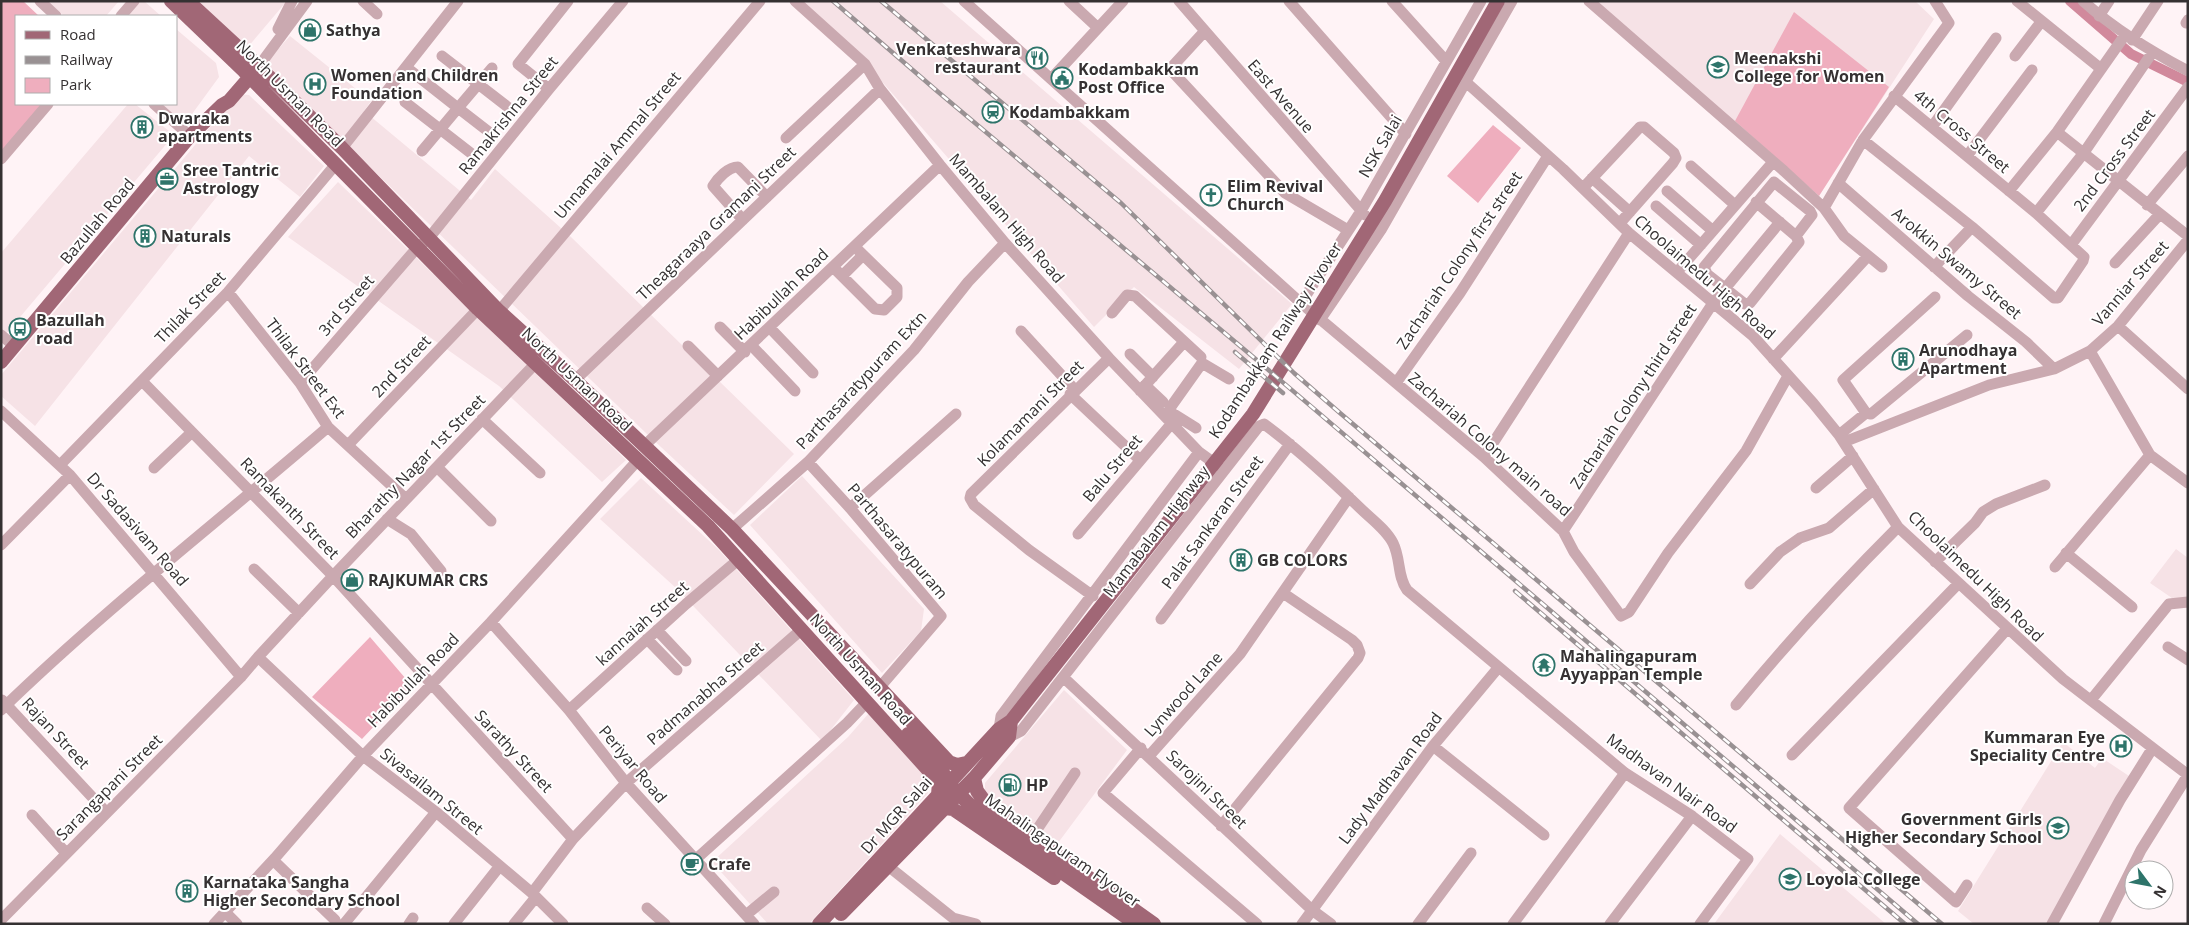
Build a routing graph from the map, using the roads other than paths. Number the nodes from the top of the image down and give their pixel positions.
1 (40, 1) edge
2 (134, 1) edge
3 (171, 1) edge
4 (188, 1) edge
5 (307, 1) edge
6 (312, 1) edge
7 (363, 1) edge
8 (458, 1) edge
9 (568, 1) edge
10 (624, 1) edge
11 (760, 1) edge
12 (795, 1) edge
13 (964, 1) edge
14 (1069, 1) edge
15 (1123, 1) edge
16 (1179, 1) edge
17 (1289, 1) edge
18 (1392, 1) edge
19 (1480, 1) edge
20 (1498, 1) edge
21 (1512, 1) edge
22 (1589, 1) edge
23 (1935, 1) edge
24 (2017, 1) edge
25 (2083, 1) edge
26 (2109, 1) edge
27 (2158, 1) edge
28 (295, 6) edge
29 (377, 14) dead end
30 (55, 15) edge
31 (122, 15) edge
32 (2099, 16) junction
33 (2041, 22) junction
34 (1098, 27) junction
35 (1204, 32) junction
36 (279, 33) junction
37 (2128, 37) junction
38 (1996, 38) dead end
39 (2152, 53) junction
40 (442, 56) dead end
41 (2015, 56) dead end
42 (1446, 61) junction
43 (865, 64) junction
44 (406, 67) junction
45 (492, 68) dead end
46 (2100, 68) junction
47 (251, 69) junction
48 (2032, 70) dead end
49 (2188, 71) edge
50 (1051, 79) junction
51 (1466, 83) junction
52 (478, 84) junction
53 (549, 89) junction
54 (880, 89) junction
55 (2185, 91) edge
56 (1894, 96) junction
57 (405, 102) dead end
58 (47, 105) edge
59 (155, 105) edge
60 (458, 108) junction
61 (509, 108) dead end
62 (1932, 127) junction
63 (440, 128) junction
64 (489, 132) dead end
65 (2057, 132) junction
66 (1406, 134) junction
67 (190, 136) junction
68 (786, 138) dead end
69 (1863, 140) junction
70 (342, 148) junction
71 (422, 151) dead end
72 (472, 154) dead end
73 (2083, 154) junction
74 (1548, 156) junction
75 (1966, 156) junction
76 (2188, 156) edge
77 (1, 159) edge
78 (1773, 162) junction
79 (336, 164) junction
80 (940, 165) junction
81 (1691, 166) dead end
82 (1592, 178) junction
83 (2118, 181) junction
84 (1838, 183) junction
85 (1583, 188) junction
86 (1804, 190) junction
87 (1667, 191) dead end
88 (2008, 191) junction
89 (767, 197) junction
90 (1796, 199) junction
91 (1756, 202) junction
92 (1735, 205) junction
93 (2147, 205) junction
94 (1656, 206) dead end
95 (1824, 208) junction
96 (1361, 211) junction
97 (1630, 212) junction
98 (2036, 213) junction
99 (2160, 214) junction
100 (742, 220) junction
101 (1780, 222) junction
102 (1620, 223) junction
103 (1972, 227) junction
104 (1348, 230) junction
105 (1381, 230) junction
106 (1713, 231) junction
107 (1630, 232) junction
108 (1796, 236) junction
109 (429, 238) junction
110 (2188, 238) edge
111 (1005, 243) junction
112 (1701, 245) junction
113 (2071, 245) junction
114 (416, 248) junction
115 (859, 251) junction
116 (1868, 256) junction
117 (2115, 263) dead end
118 (833, 267) junction
119 (1882, 267) dead end
120 (1934, 267) junction
121 (1678, 271) junction
122 (842, 276) junction
123 (1725, 289) junction
124 (228, 292) junction
125 (1935, 297) dead end
126 (1301, 304) junction
127 (1713, 304) junction
128 (478, 309) junction
129 (499, 310) junction
130 (1112, 313) dead end
131 (1320, 320) junction
132 (2118, 326) junction
133 (720, 327) dead end
134 (770, 328) junction
135 (1021, 331) dead end
136 (1, 335) edge
137 (1967, 335) dead end
138 (1184, 342) junction
139 (14, 346) junction
140 (688, 346) dead end
141 (748, 348) junction
142 (2090, 351) junction
143 (1130, 354) dead end
144 (1109, 358) junction
145 (1201, 358) dead end
146 (1773, 359) junction
147 (1, 362) edge
148 (535, 364) junction
149 (2054, 368) junction
150 (813, 373) dead end
151 (718, 376) junction
152 (1788, 376) junction
153 (575, 380) junction
154 (1229, 380) dead end
155 (142, 381) junction
156 (1396, 382) junction
157 (300, 383) junction
158 (1146, 384) junction
159 (2188, 389) edge
160 (795, 391) dead end
161 (1073, 392) junction
162 (1163, 402) dead end
163 (1, 411) edge
164 (1866, 413) junction
165 (956, 414) dead end
166 (482, 419) junction
167 (1172, 423) junction
168 (328, 426) junction
169 (1188, 428) junction
170 (192, 432) junction
171 (1841, 439) junction
172 (1290, 444) junction
173 (348, 445) junction
174 (644, 446) junction
175 (1199, 452) junction
176 (2150, 455) junction
177 (1853, 456) junction
178 (1484, 457) junction
179 (638, 460) junction
180 (1140, 460) junction
181 (808, 462) junction
182 (60, 465) junction
183 (437, 467) junction
184 (154, 468) dead end
185 (1225, 470) junction
186 (540, 473) dead end
187 (70, 475) junction
188 (2188, 483) edge
189 (2045, 485) dead end
190 (1816, 488) dead end
191 (1874, 489) junction
192 (252, 492) junction
193 (1169, 493) junction
194 (1349, 497) junction
195 (406, 499) junction
196 (850, 508) junction
197 (1194, 510) junction
198 (387, 519) junction
199 (490, 521) dead end
200 (1898, 527) junction
201 (732, 529) junction
202 (1564, 531) junction
203 (1078, 534) dead end
204 (1138, 534) junction
205 (1, 545) edge
206 (1162, 550) junction
207 (2066, 554) junction
208 (746, 557) junction
209 (1935, 562) junction
210 (2055, 567) dead end
211 (254, 569) dead end
212 (440, 571) dead end
213 (154, 572) junction
214 (333, 576) junction
215 (1750, 584) dead end
216 (1958, 584) junction
217 (1283, 593) junction
218 (1093, 596) junction
219 (2188, 602) edge
220 (2132, 607) dead end
221 (299, 612) junction
222 (1161, 619) dead end
223 (492, 622) junction
224 (660, 628) junction
225 (2007, 629) junction
226 (801, 630) junction
227 (647, 639) junction
228 (2168, 647) dead end
229 (258, 657) junction
230 (688, 659) dead end
231 (2188, 660) edge
232 (1498, 668) junction
233 (677, 670) dead end
234 (1063, 676) junction
235 (241, 677) junction
236 (431, 684) junction
237 (880, 687) junction
238 (2090, 700) junction
239 (867, 702) junction
240 (3, 704) edge
241 (1736, 705) dead end
242 (569, 710) junction
243 (1008, 726) junction
244 (933, 746) junction
245 (1433, 746) junction
246 (2152, 749) junction
247 (1145, 752) junction
248 (1792, 755) dead end
249 (363, 756) junction
250 (918, 759) junction
251 (966, 763) junction
252 (1075, 773) dead end
253 (1625, 773) junction
254 (2188, 775) edge
255 (974, 778) junction
256 (626, 783) junction
257 (938, 795) junction
258 (945, 808) junction
259 (106, 812) junction
260 (436, 812) junction
261 (32, 814) dead end
262 (1692, 816) junction
263 (1221, 826) junction
264 (1544, 835) dead end
265 (1032, 836) junction
266 (573, 839) junction
267 (66, 853) junction
268 (1471, 853) dead end
269 (273, 860) junction
270 (695, 860) junction
271 (888, 866) junction
272 (499, 867) junction
273 (1967, 885) dead end
274 (774, 892) dead end
275 (534, 895) junction
276 (646, 908) dead end
277 (1312, 910) junction
278 (225, 912) junction
279 (746, 915) junction
280 (1, 920) edge
281 (950, 921) edge
282 (339, 922) edge
283 (559, 923) edge
284 (214, 924) edge
285 (237, 924) edge
286 (454, 924) edge
287 (514, 924) edge
288 (665, 924) edge
289 (754, 924) edge
290 (819, 924) edge
291 (832, 924) edge
292 (976, 924) edge
293 (1121, 924) edge
294 (1136, 924) edge
295 (1154, 924) edge
296 (1257, 924) edge
297 (1302, 924) edge
298 (1331, 924) edge
299 (1418, 924) edge
300 (1513, 924) edge
301 (1610, 924) edge
302 (1700, 924) edge
303 (2052, 924) edge
304 (2104, 924) edge

1 - 30 street
2 - 31 street
3 - 47 main road, North Usman Road
4 - 47 main road, North Usman Road
5 - 28 street, Bazullah Road
6 - 36 street
7 - 29 street
8 - 44 street
9 - 53 street
10 - 53 street, Ramakrishna Street
11 - 129 street, Unnamalai Ammal Street
12 - 43 street, Mambalam High Road
13 - 50 street, Zachariah Colony main road
14 - 34 street
15 - 34 street
16 - 35 street, East Avenue
17 - 66 street
18 - 42 street
19 - 42 street, NSK Salai
20 - 243 main road, Kodambakkam Railway Flyover
21 - 51 street
22 - 78 street
23 - 56 street
24 - 33 street
25 - 32 street
26 - 32 street
27 - 37 street
28 - 36 street, Bazullah Road
32 - 37 street
33 - 41 street
33 - 46 street
34 - 50 street
35 - 96 street, East Avenue
35 - 104 street
36 - 47 street, Bazullah Road
37 - 39 street
37 - 46 street
38 - 62 street
39 - 49 street
39 - 73 street
40 - 52 street
42 - 66 street, NSK Salai
43 - 54 street, Mambalam High Road
43 - 68 street
44 - 60 street
44 - 70 street
45 - 52 street
46 - 65 street
47 - 67 main road, Bazullah Road
47 - 70 main road, North Usman Road
47 - 79 main road, North Usman Road
48 - 75 street
50 - 126 street, Zachariah Colony main road
51 - 74 street, Choolaimedu High Road
51 - 105 street
52 - 60 street
52 - 61 street
53 - 109 street, Ramakrishna Street
54 - 80 street, Mambalam High Road
54 - 89 street, Theagaraaya Gramani Street
55 - 83 street, 2nd Cross Street
56 - 62 street, 4th Cross Street
56 - 69 street
57 - 63 street
58 - 77 street
59 - 67 street
60 - 63 street
60 - 64 street
62 - 75 street, 4th Cross Street
63 - 71 street
63 - 72 street
65 - 73 street
65 - 88 street
66 - 96 street, NSK Salai
67 - 139 main road, Bazullah Road
69 - 84 street
69 - 103 street
70 - 109 main road, North Usman Road
73 - 83 street
73 - 98 street
74 - 85 street, Choolaimedu High Road
74 - 156 street, Zachariah Colony first street
75 - 88 street, 4th Cross Street
76 - 93 street
78 - 86 street
78 - 92 street
79 - 114 main road, North Usman Road
79 - 124 street, Thilak Street
80 - 111 street, Mambalam High Road
80 - 115 street, Habibullah Road
81 - 92 street
82 - 85 street
82 - 97 street
82 - 97 street
83 - 93 street
83 - 113 street, 2nd Cross Street
84 - 95 street
84 - 120 street, Arokkin Swamy Street
85 - 102 street, Choolaimedu High Road
86 - 90 street
86 - 95 street
87 - 106 street
88 - 98 street, 4th Cross Street
89 - 100 street, Theagaraaya Gramani Street
89 - 100 street
90 - 91 street
90 - 108 street
91 - 101 street
91 - 123 street
92 - 106 street
93 - 99 street
94 - 112 street
95 - 116 street
96 - 104 street, NSK Salai
96 - 105 street, East Avenue
97 - 102 street
98 - 113 street, 4th Cross Street
99 - 110 street
99 - 117 street
100 - 153 street, Theagaraaya Gramani Street
101 - 108 street
101 - 123 street, Zachariah Colony third street
102 - 107 street, Choolaimedu High Road
103 - 113 street
103 - 120 street
104 - 126 street, NSK Salai
105 - 131 street
106 - 112 street
107 - 121 street, Choolaimedu High Road
107 - 178 street
108 - 123 street
109 - 114 street, Ramakrishna Street
109 - 129 main road, North Usman Road
110 - 132 street, Vanniar Street
111 - 144 street, Mambalam High Road
111 - 181 street, Parthasaratypuram Extn
112 - 121 street
114 - 128 main road, North Usman Road
114 - 157 street, 3rd Street
115 - 118 street, Habibullah Road
115 - 122 street
115 - 122 street
116 - 119 street
116 - 146 street
118 - 122 street
118 - 134 street, Habibullah Road
120 - 149 street, Arokkin Swamy Street
121 - 127 street, Choolaimedu High Road
123 - 127 street, Zachariah Colony third street
124 - 155 street, Thilak Street
124 - 157 street, Thilak Street Ext
125 - 164 street
126 - 131 street, Zachariah Colony main road
127 - 146 street, Choolaimedu High Road
127 - 202 street, Zachariah Colony third street
128 - 148 main road, North Usman Road
128 - 173 street, 2nd Street
129 - 153 main road, North Usman Road
130 - 138 street
131 - 156 street, Zachariah Colony main road
132 - 142 street, Vanniar Street
132 - 159 street
133 - 141 street
134 - 141 street, Habibullah Road
134 - 150 street
135 - 161 street
136 - 139 street
137 - 164 street
138 - 145 street
138 - 158 street
139 - 147 main road, Bazullah Road
140 - 151 street
141 - 151 street, Habibullah Road
141 - 160 street
142 - 149 street, Vanniar Street
142 - 176 street
143 - 158 street
144 - 158 street, Mambalam High Road
144 - 161 street, Kolamamani Street
146 - 152 street, Choolaimedu High Road
148 - 166 street, Bharathy Nagar 1st Street
148 - 179 main road, North Usman Road
149 - 171 street, Vanniar Street
151 - 174 street, Habibullah Road
152 - 171 street, Choolaimedu High Road
152 - 202 street, Zachariah Colony main road
153 - 174 main road, North Usman Road
154 - 169 street
155 - 170 street, Ramakanth Street
155 - 182 street, Thilak Street
156 - 178 street, Zachariah Colony main road
157 - 168 street, Thilak Street Ext
158 - 162 street
158 - 167 street, Mambalam High Road
161 - 180 street
161 - 218 street, Kolamamani Street
163 - 182 street, Dr Sadasivam Road
164 - 171 street
165 - 196 street
166 - 183 street, Bharathy Nagar 1st Street
166 - 186 street
167 - 169 street, Mambalam High Road
167 - 180 street, Balu Street
168 - 173 street, Thilak Street Ext
168 - 192 street
169 - 175 street, Mambalam High Road
170 - 184 street
170 - 192 street, Ramakanth Street
171 - 177 street, Choolaimedu High Road
172 - 185 street, Madhavan Nair Road
172 - 194 street, Madhavan Nair Road
172 - 222 street, Palat Sankaran Street
173 - 195 street, Thilak Street Ext
174 - 201 main road, North Usman Road
175 - 185 street, Mamabalam Highway
175 - 193 street, Mamabalam Highway
176 - 188 street
176 - 207 street
177 - 190 street
177 - 191 street, Choolaimedu High Road
178 - 202 street, Zachariah Colony main road
179 - 208 main road, North Usman Road
179 - 223 street, Habibullah Road
180 - 203 street, Balu Street
181 - 196 street, Parthasaratypuram
181 - 201 street, Parthasaratypuram Extn
182 - 187 street, Dr Sadasivam Road
183 - 195 street, Bharathy Nagar 1st Street
183 - 199 street
185 - 197 street, Mamabalam Highway
187 - 205 street
187 - 213 street, Dr Sadasivam Road
189 - 209 street
191 - 200 street, Choolaimedu High Road
191 - 215 street
192 - 213 street
192 - 214 street, Ramakanth Street
193 - 197 street
193 - 204 street, Mamabalam Highway
194 - 217 street, Lynwood Lane
194 - 232 street, Madhavan Nair Road
195 - 198 street, Bharathy Nagar 1st Street
196 - 237 street, Parthasaratypuram
197 - 206 street, Mamabalam Highway
198 - 212 street
198 - 214 street, Bharathy Nagar 1st Street
200 - 209 street, Choolaimedu High Road
200 - 241 street
201 - 208 main road, North Usman Road
204 - 206 street
204 - 218 street, Mamabalam Highway
206 - 234 street, Mamabalam Highway
207 - 210 street
207 - 220 street
208 - 224 street, kannaiah Street
208 - 226 main road, North Usman Road
208 - 237 main road, North Usman Road
208 - 294 main road, Mahalingapuram Flyover
209 - 216 street, Choolaimedu High Road
211 - 221 street
213 - 235 street, Dr Sadasivam Road
213 - 240 street
214 - 221 street, Bharathy Nagar 1st Street
214 - 236 street, Ramakanth Street
216 - 225 street, Choolaimedu High Road
216 - 248 street
217 - 247 street, Lynwood Lane
217 - 263 street
218 - 243 street, Mamabalam Highway
219 - 238 street
221 - 229 street, Bharathy Nagar 1st Street
223 - 236 street, Habibullah Road
223 - 242 street, Periyar Road
224 - 227 street, kannaiah Street
224 - 230 street
225 - 238 street, Choolaimedu High Road
225 - 273 street
226 - 239 main road, North Usman Road
226 - 256 street, Padmanabha Street
227 - 233 street
227 - 242 street, kannaiah Street
228 - 231 street
229 - 235 street
229 - 249 street, Sivasailam Street
232 - 245 street, Lady Madhavan Road
232 - 253 street, Madhavan Nair Road
234 - 243 street, Mamabalam Highway
234 - 247 street, Sarojini Street
235 - 259 street, Sarangapani Street
236 - 249 street, Habibullah Road
236 - 266 street, Sarathy Street
237 - 244 main road, North Usman Road
238 - 246 street, Choolaimedu High Road
239 - 250 main road, North Usman Road
239 - 270 street
240 - 259 street, Rajan Street
242 - 256 street, Periyar Road
243 - 251 main road, Dr MGR Salai
243 - 255 main road, Dr MGR Salai
244 - 250 main road
244 - 251 main road, North Usman Road
245 - 264 street
245 - 277 street, Lady Madhavan Road
246 - 254 street, Choolaimedu High Road
246 - 303 street
247 - 263 street, Sarojini Street
247 - 296 street, Lynwood Lane
249 - 260 street, Sivasailam Street
249 - 269 street, Habibullah Road
250 - 257 main road, North Usman Road
251 - 257 main road, Dr MGR Salai
252 - 265 street
253 - 262 street, Madhavan Nair Road
253 - 300 street
254 - 304 street
255 - 258 main road, Dr MGR Salai
255 - 265 main road
256 - 266 street, Padmanabha Street
256 - 270 street, Periyar Road
257 - 290 main road, Dr MGR Salai
258 - 271 main road, Dr MGR Salai
258 - 293 main road
259 - 267 street, Sarangapani Street
260 - 272 street, Sivasailam Street
260 - 282 street
261 - 267 street
262 - 301 street
262 - 302 street, Madhavan Nair Road
263 - 277 street, Sarojini Street
265 - 295 main road
266 - 275 street, Padmanabha Street
267 - 280 street, Sarangapani Street
268 - 299 street
269 - 278 street, Habibullah Road
269 - 282 street
270 - 279 street, Periyar Road
271 - 281 street
271 - 291 main road, Dr MGR Salai
272 - 275 street, Sivasailam Street
272 - 286 street
274 - 279 street
275 - 283 street, Sivasailam Street
275 - 287 street, Padmanabha Street
276 - 288 street
277 - 297 street, Lady Madhavan Road
277 - 298 street, Sarojini Street
278 - 284 street, Habibullah Road
278 - 285 street
279 - 289 street, Periyar Road
281 - 292 street

